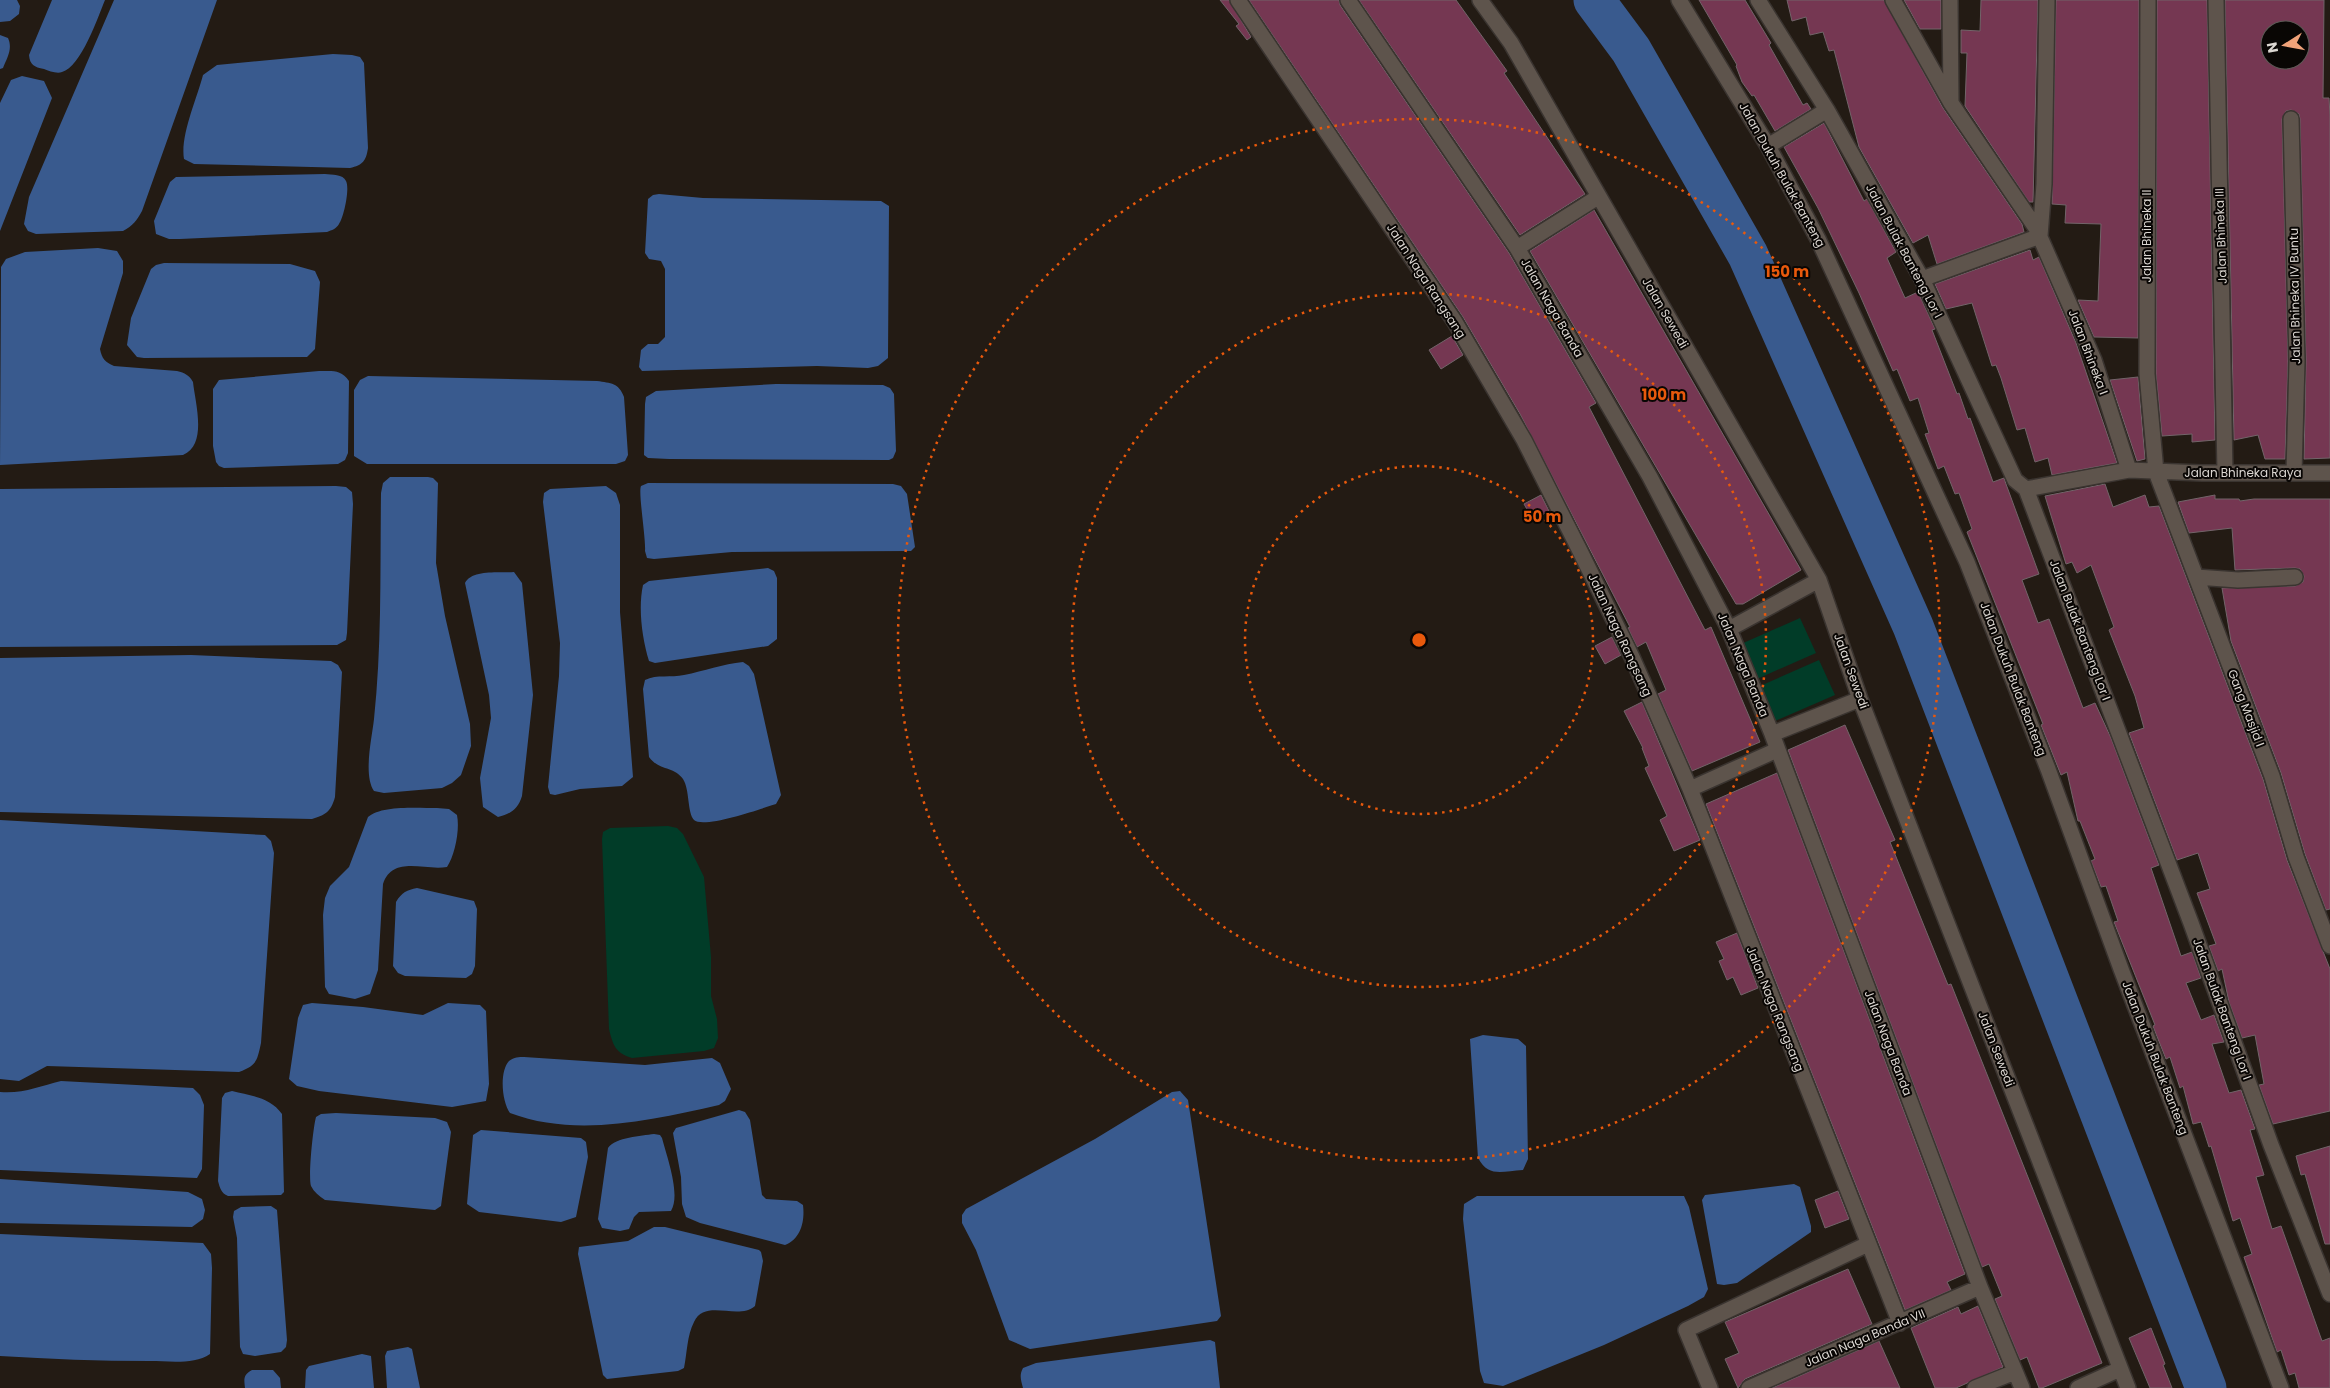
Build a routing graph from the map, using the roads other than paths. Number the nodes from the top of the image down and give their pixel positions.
1 (1238, 0) edge
2 (1348, 0) edge
3 (1480, 0) edge
4 (1679, 0) edge
5 (1758, 0) edge
6 (1893, 0) edge
7 (1950, 0) edge
8 (2047, 0) edge
9 (2148, 0) edge
10 (2216, 0) edge
11 (1951, 103) junction
12 (1827, 110) junction
13 (2292, 119) dead end
14 (1768, 146) junction
15 (1598, 197) junction
16 (2040, 236) junction
17 (1517, 248) junction
18 (1922, 279) junction
19 (2130, 470) junction
20 (2156, 472) junction
21 (2225, 473) junction
22 (2294, 473) junction
23 (2330, 473) edge
24 (2026, 489) junction
25 (2196, 577) junction
26 (2296, 577) dead end
27 (1819, 580) junction
28 (1729, 629) junction
29 (1860, 699) junction
30 (1772, 734) junction
31 (1777, 750) junction
32 (1690, 789) junction
33 (2330, 946) edge
34 (1868, 1244) junction
35 (1980, 1287) junction
36 (2330, 1294) edge
37 (1900, 1323) junction
38 (2120, 1369) junction
39 (2015, 1372) junction
40 (1710, 1388) edge
41 (1749, 1388) edge
42 (1975, 1388) edge
43 (2022, 1388) edge
44 (2078, 1388) edge
45 (2128, 1388) edge
46 (2281, 1388) edge

1 - 32 street, Jalan Naga Rangsang
2 - 17 street, Jalan Naga Banda
3 - 15 street, Jalan Sewedi
4 - 14 street, Jalan Dukuh Bulak Banteng
5 - 12 street, Jalan Bulak Banteng Lor I
6 - 11 street, Jalan Bhineka I
7 - 11 street
8 - 16 street, Jalan Bhineka I
9 - 20 street, Jalan Bhineka II
10 - 21 street, Jalan Bhineka III
11 - 16 street, Jalan Bhineka I
12 - 14 street
12 - 18 street, Jalan Bulak Banteng Lor I
13 - 22 street, Jalan Bhineka IV Buntu
14 - 46 street, Jalan Dukuh Bulak Banteng
15 - 17 street
15 - 27 street, Jalan Sewedi
16 - 18 street
16 - 19 street, Jalan Bhineka I
17 - 28 street, Jalan Naga Banda
18 - 24 street, Jalan Bulak Banteng Lor I
19 - 20 street, Jalan Bhineka Raya
19 - 24 street, Jalan Bhineka Raya
20 - 21 street, Jalan Bhineka Raya
20 - 25 street, Gang Masjid I
21 - 22 street, Jalan Bhineka Raya
22 - 23 street, Jalan Bhineka Raya
24 - 36 street, Jalan Bulak Banteng Lor I
25 - 26 street
25 - 33 street, Gang Masjid I
27 - 28 street
27 - 29 street, Jalan Sewedi
28 - 30 street, Jalan Naga Banda
29 - 30 street
29 - 38 street, Jalan Sewedi
30 - 31 street, Jalan Naga Banda
31 - 32 street
31 - 35 street, Jalan Naga Banda
32 - 34 street, Jalan Naga Rangsang
34 - 37 street, Jalan Naga Rangsang
34 - 40 street
35 - 37 street, Jalan Naga Banda VII
35 - 39 street, Jalan Naga Banda
37 - 41 street, Jalan Naga Banda VII
38 - 44 street
38 - 45 street, Jalan Sewedi
39 - 42 street
39 - 43 street, Jalan Naga Banda

